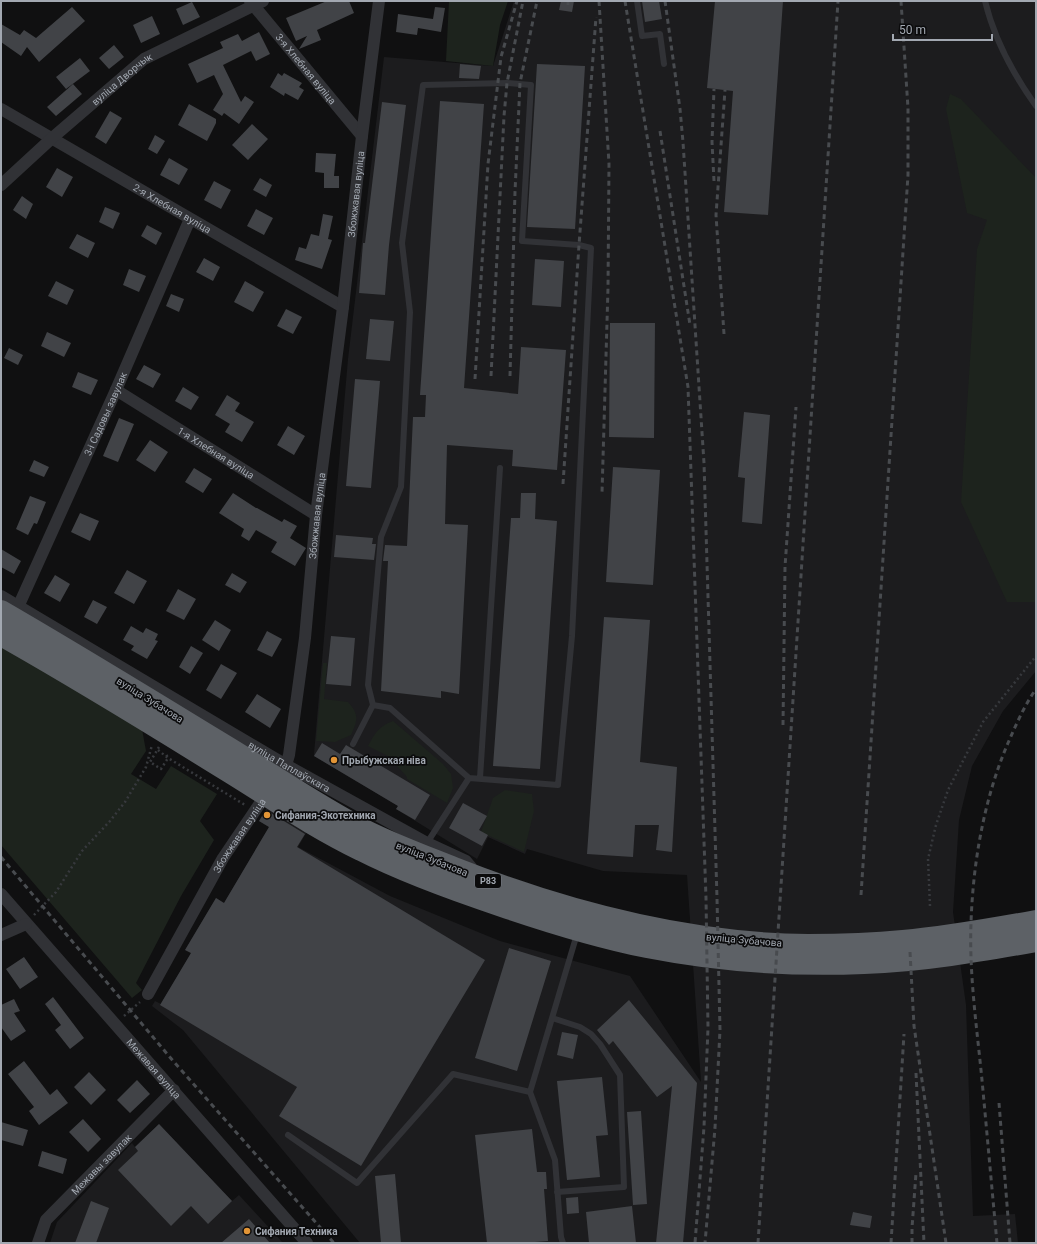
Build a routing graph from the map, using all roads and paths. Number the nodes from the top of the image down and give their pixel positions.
1 (379, 1) edge
2 (636, 1) edge
3 (985, 1) edge
4 (256, 2) edge
5 (664, 64) dead end
6 (1036, 106) edge
7 (1, 109) edge
8 (362, 136) junction
9 (51, 139) junction
10 (1, 186) edge
11 (190, 219) junction
12 (343, 307) junction
13 (116, 390) junction
14 (500, 468) dead end
15 (316, 515) junction
16 (1, 596) edge
17 (10, 609) edge
18 (1, 635) edge
19 (1036, 656) edge
20 (373, 705) junction
21 (162, 743) dead end
22 (353, 744) dead end
23 (152, 745) dead end
24 (168, 758) dead end
25 (286, 765) junction
26 (469, 778) junction
27 (480, 778) junction
28 (427, 843) junction
29 (1, 894) edge
30 (930, 906) dead end
31 (581, 921) joint
32 (1036, 921) edge
33 (26, 924) junction
34 (1, 935) edge
35 (1036, 941) edge
36 (148, 994) joint
37 (552, 1018) junction
38 (115, 1025) junction
39 (174, 1090) junction
40 (530, 1092) junction
41 (288, 1135) dead end
42 (557, 1192) junction
43 (38, 1243) edge
44 (307, 1243) edge
45 (563, 1243) edge

1 - 8 street, Збожжавая вуліца
2 - 5 lane
3 - 6 lane
4 - 8 street, 3-я Хлебная вуліца
4 - 9 street, вуліца Дворчык
7 - 9 street, 2-я Хлебная вуліца
8 - 12 street, Збожжавая вуліца
9 - 10 street, вуліца Дворчык
9 - 11 street, 2-я Хлебная вуліца
11 - 12 street, 2-я Хлебная вуліца
11 - 13 street, 3-і Садовы завулак
12 - 15 street, Збожжавая вуліца
13 - 15 street, 1-я Хлебная вуліца
13 - 17 street, 3-і Садовы завулак
14 - 27 lane
15 - 25 street, Збожжавая вуліца
16 - 17 street, вуліца Паплаўскага
17 - 25 street, вуліца Паплаўскага
17 - 32 highway, вуліца Зубачова / Р83
18 - 35 highway, вуліца Зубачова / Р83
19 - 30 path
20 - 22 lane
20 - 26 lane
20 - 27 lane
21 - 24 path
23 - 33 path
25 - 28 street, вуліца Паплаўскага
25 - 36 street, Збожжавая вуліца
26 - 27 lane
26 - 28 lane
28 - 31 street, вуліца Паплаўскага
29 - 33 street, Межавая вуліца
31 - 37 lane
33 - 34 street
33 - 38 street, Межавая вуліца
36 - 38 path
37 - 40 lane
37 - 42 lane
38 - 39 street, Межавая вуліца
39 - 43 street, Межавы завулак
39 - 44 street, Межавая вуліца
40 - 41 lane
40 - 42 lane
42 - 45 lane

